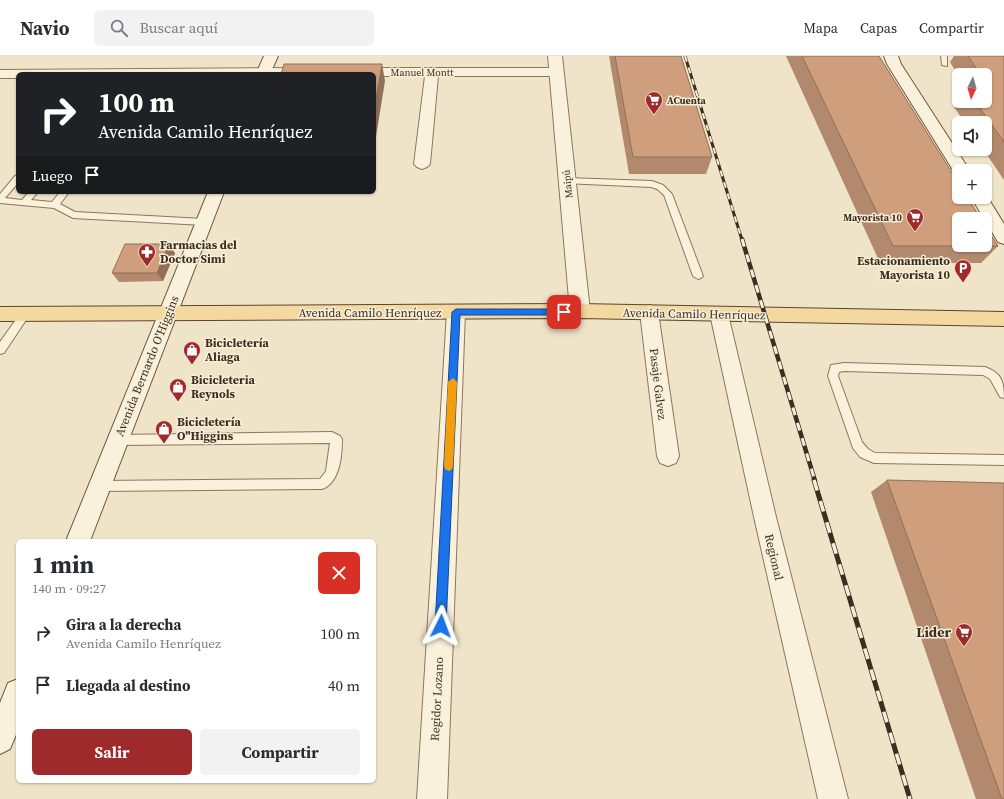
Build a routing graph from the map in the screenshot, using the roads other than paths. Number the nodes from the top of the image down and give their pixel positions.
1 (271, 56) edge
2 (891, 56) edge
3 (944, 56) edge
4 (556, 64) edge
5 (945, 65) dead end
6 (264, 72) edge
7 (341, 72) edge
8 (432, 72) junction
9 (0, 74) edge
10 (16, 74) edge
11 (422, 164) dead end
12 (958, 164) edge
13 (16, 180) edge
14 (567, 180) junction
15 (32, 194) edge
16 (62, 194) edge
17 (215, 194) edge
18 (24, 203) junction
19 (983, 204) edge
20 (54, 205) junction
21 (204, 222) junction
22 (1004, 238) edge
23 (698, 276) dead end
24 (456, 312) junction
25 (580, 312) junction
26 (649, 312) junction
27 (0, 314) edge
28 (25, 314) junction
29 (168, 314) junction
30 (719, 314) junction
31 (1004, 319) edge
32 (0, 350) edge
33 (1004, 394) edge
34 (118, 440) junction
35 (668, 456) dead end
36 (1004, 460) edge
37 (100, 486) junction
38 (79, 539) edge
39 (16, 698) edge
40 (0, 739) edge
41 (432, 799) edge
42 (833, 799) edge

1 - 6 main road
2 - 12 main road
3 - 5 lane
4 - 8 street, Manuel Montt
4 - 14 main road, Maipú
7 - 8 street, Manuel Montt
8 - 11 street
9 - 10 street
13 - 18 lane
14 - 23 lane
14 - 25 main road, Maipú
15 - 18 lane
16 - 20 lane
17 - 21 main road, Avenida Bernardo O'Higgins
18 - 20 lane
19 - 22 main road
20 - 21 lane
21 - 29 main road, Avenida Bernardo O'Higgins
24 - 25 main road, Avenida Camilo Henríquez
24 - 29 main road, Avenida Camilo Henríquez
24 - 41 street, Regidor Lozano
25 - 26 main road, Avenida Camilo Henríquez
26 - 30 main road, Avenida Camilo Henríquez
26 - 35 street, Pasaje Galvez
27 - 28 main road, Avenida Camilo Henríquez
28 - 29 main road, Avenida Camilo Henríquez
28 - 32 lane
29 - 34 main road, Avenida Bernardo O'Higgins
30 - 31 main road, Avenida Camilo Henríquez
30 - 42 street, Regional
33 - 36 lane
34 - 37 main road, Avenida Bernardo O'Higgins
34 - 37 lane
37 - 38 main road, Avenida Bernardo O'Higgins
39 - 40 main road

